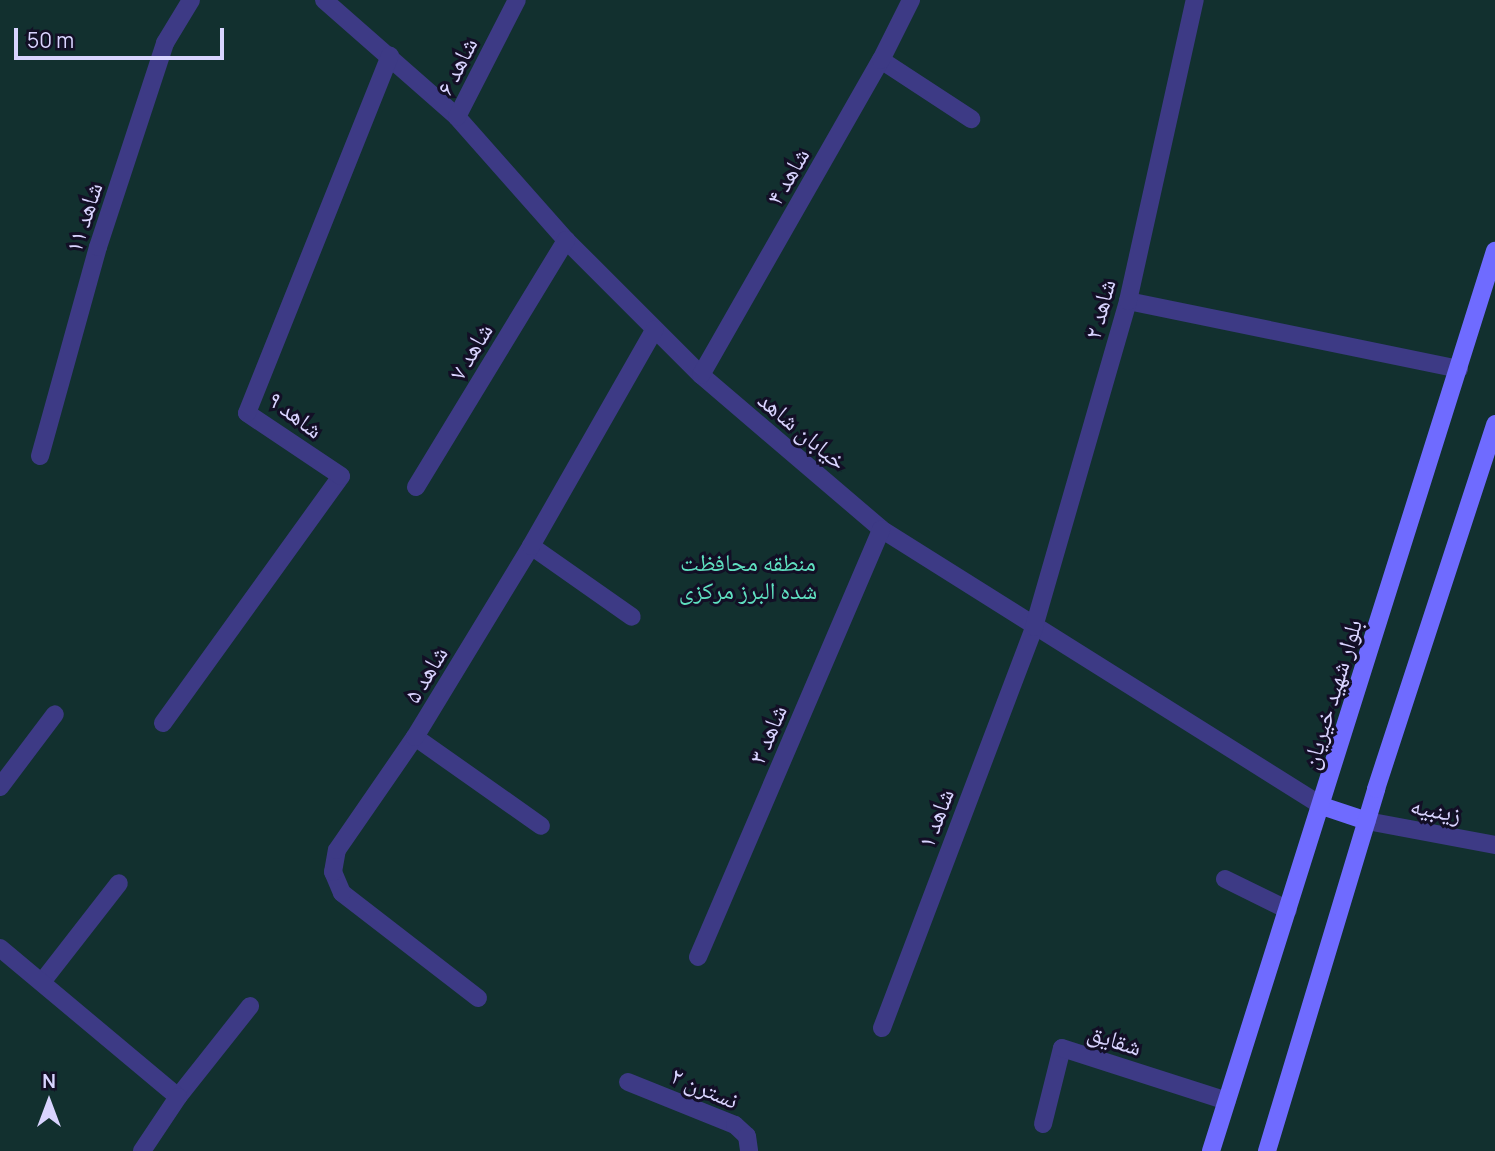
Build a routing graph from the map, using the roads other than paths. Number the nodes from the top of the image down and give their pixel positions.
1 (191, 0) edge
2 (324, 0) edge
3 (517, 0) edge
4 (911, 0) edge
5 (1195, 0) edge
6 (390, 56) junction
7 (881, 60) junction
8 (457, 117) junction
9 (971, 118) dead end
10 (566, 240) junction
11 (1495, 251) edge
12 (1128, 301) junction
13 (654, 330) junction
14 (1459, 369) junction
15 (701, 375) junction
16 (1495, 424) edge
17 (40, 456) dead end
18 (416, 487) dead end
19 (881, 529) junction
20 (531, 546) junction
21 (632, 617) dead end
22 (1034, 627) junction
23 (55, 714) dead end
24 (163, 723) dead end
25 (415, 737) junction
26 (0, 787) edge
27 (1322, 806) junction
28 (1367, 821) junction
29 (541, 826) dead end
30 (1495, 845) edge
31 (1225, 879) dead end
32 (119, 883) dead end
33 (1288, 910) junction
34 (0, 948) edge
35 (698, 957) dead end
36 (42, 982) junction
37 (478, 998) dead end
38 (250, 1006) dead end
39 (882, 1027) dead end
40 (628, 1082) dead end
41 (178, 1097) junction
42 (1227, 1101) junction
43 (1043, 1124) dead end
44 (142, 1151) edge
45 (749, 1151) edge
46 (1211, 1151) edge
47 (1267, 1151) edge

1 - 17 street, شاهد ۱۱
2 - 6 street, خیابان شاهد
3 - 8 street, شاهد ۶
4 - 7 street, شاهد ۴
5 - 12 street, شاهد ۲
6 - 8 street, خیابان شاهد
6 - 24 street, شاهد ۹
7 - 9 street
7 - 15 street, شاهد ۴
8 - 10 street, خیابان شاهد
10 - 13 street, خیابان شاهد
10 - 18 street, شاهد ۷
11 - 14 main road, بلوار شهید خیریان
12 - 14 street
12 - 22 street, شاهد ۲
13 - 15 street, خیابان شاهد
13 - 20 street, شاهد ۵
14 - 27 main road, بلوار شهید خیریان
15 - 19 street, خیابان شاهد
16 - 28 main road
19 - 22 street, خیابان شاهد
19 - 35 street, شاهد ۳
20 - 21 street
20 - 25 street, شاهد ۵
22 - 27 street, خیابان شاهد
22 - 39 street, شاهد ۱
23 - 26 street
25 - 29 street
25 - 37 street, شاهد ۵
27 - 28 main road
27 - 33 main road, بلوار شهید خیریان
28 - 30 street, زینبیه
28 - 47 main road
31 - 33 street
32 - 36 street
33 - 42 main road, بلوار شهید خیریان
34 - 36 street
36 - 41 street
38 - 41 street
40 - 45 street, نسترن ۲
41 - 44 street
42 - 43 street, شقایق
42 - 46 main road, بلوار شهید خیریان

